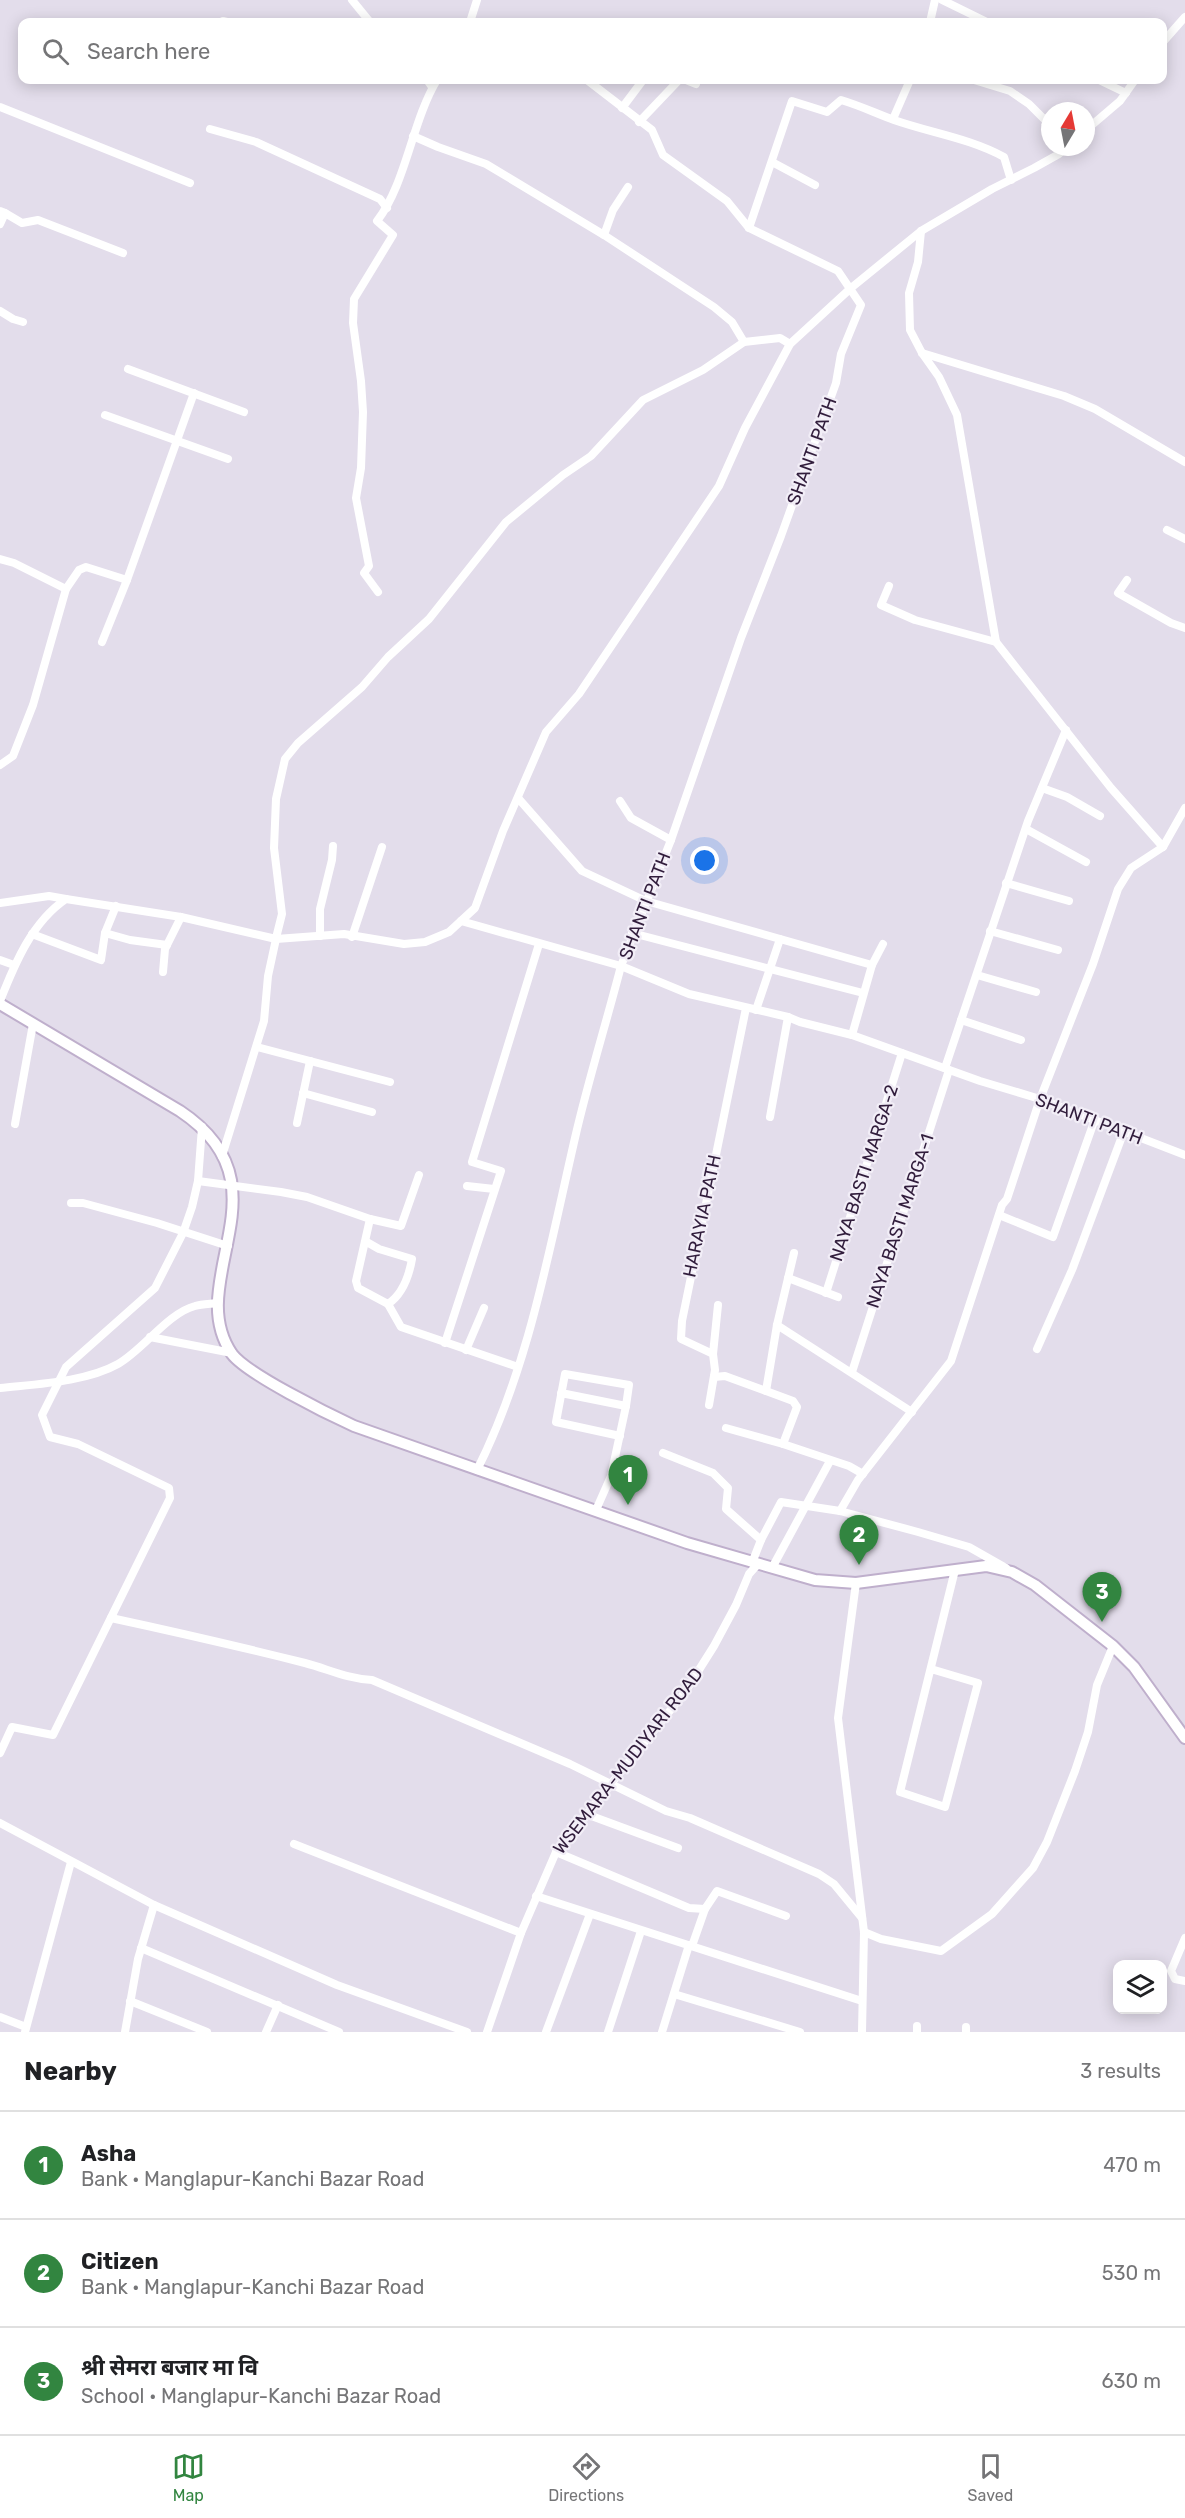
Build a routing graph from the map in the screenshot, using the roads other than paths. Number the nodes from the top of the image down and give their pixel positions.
1 (477, 0) edge
2 (935, 0) edge
3 (942, 0) edge
4 (355, 1) edge
5 (1185, 17) edge
6 (367, 18) edge
7 (471, 18) edge
8 (931, 18) edge
9 (979, 18) edge
10 (1167, 37) edge
11 (430, 84) edge
12 (434, 84) edge
13 (592, 84) edge
14 (640, 84) edge
15 (676, 84) edge
16 (908, 84) edge
17 (987, 84) edge
18 (1107, 84) edge
19 (1132, 84) edge
20 (432, 87) junction
21 (1126, 93) junction
22 (0, 107) edge
23 (622, 108) junction
24 (1041, 116) edge
25 (893, 119) junction
26 (639, 122) junction
27 (1095, 122) edge
28 (210, 129) dead end
29 (413, 136) junction
30 (1055, 156) edge
31 (772, 162) junction
32 (1011, 180) junction
33 (190, 183) dead end
34 (815, 185) dead end
35 (628, 187) dead end
36 (387, 208) junction
37 (3, 212) edge
38 (0, 224) edge
39 (749, 228) junction
40 (921, 231) junction
41 (604, 235) junction
42 (123, 253) dead end
43 (851, 288) junction
44 (0, 311) edge
45 (23, 322) dead end
46 (744, 342) junction
47 (790, 344) junction
48 (922, 352) junction
49 (128, 369) dead end
50 (194, 393) junction
51 (244, 412) dead end
52 (105, 415) dead end
53 (175, 442) junction
54 (228, 459) dead end
55 (1185, 462) edge
56 (1167, 530) dead end
57 (1185, 539) edge
58 (0, 559) edge
59 (127, 580) junction
60 (1127, 580) dead end
61 (889, 586) dead end
62 (66, 589) junction
63 (378, 592) dead end
64 (1185, 628) edge
65 (102, 642) dead end
66 (996, 642) junction
67 (1066, 730) junction
68 (0, 765) edge
69 (1042, 788) junction
70 (518, 798) junction
71 (620, 801) dead end
72 (1185, 808) edge
73 (1100, 816) dead end
74 (1026, 829) junction
75 (670, 840) junction
76 (333, 846) dead end
77 (1163, 847) junction
78 (382, 848) dead end
79 (1086, 862) dead end
80 (1006, 883) junction
81 (66, 899) junction
82 (646, 901) junction
83 (1069, 901) dead end
84 (0, 903) edge
85 (116, 906) junction
86 (181, 917) junction
87 (461, 921) junction
88 (990, 931) junction
89 (105, 933) junction
90 (632, 933) junction
91 (32, 934) junction
92 (320, 936) junction
93 (352, 937) junction
94 (276, 938) junction
95 (780, 939) junction
96 (539, 944) junction
97 (883, 944) dead end
98 (167, 945) junction
99 (1058, 950) dead end
100 (0, 960) edge
101 (14, 965) junction
102 (872, 965) junction
103 (621, 966) junction
104 (769, 969) junction
105 (163, 972) dead end
106 (977, 975) junction
107 (1036, 992) dead end
108 (863, 993) junction
109 (0, 1002) edge
110 (746, 1008) junction
111 (756, 1010) junction
112 (788, 1017) junction
113 (961, 1020) junction
114 (33, 1024) junction
115 (852, 1035) junction
116 (1021, 1040) dead end
117 (256, 1047) junction
118 (902, 1053) junction
119 (310, 1061) junction
120 (947, 1069) junction
121 (390, 1082) dead end
122 (303, 1093) junction
123 (1040, 1099) junction
124 (372, 1113) dead end
125 (770, 1117) dead end
126 (1095, 1119) junction
127 (297, 1123) dead end
128 (15, 1124) dead end
129 (202, 1127) junction
130 (1124, 1131) junction
131 (1185, 1155) edge
132 (222, 1156) junction
133 (419, 1174) dead end
134 (198, 1181) junction
135 (466, 1186) dead end
136 (234, 1187) junction
137 (494, 1189) junction
138 (71, 1203) dead end
139 (999, 1215) junction
140 (370, 1219) junction
141 (183, 1233) junction
142 (365, 1241) junction
143 (228, 1246) junction
144 (794, 1253) dead end
145 (788, 1278) junction
146 (826, 1293) junction
147 (838, 1298) dead end
148 (218, 1303) junction
149 (388, 1304) junction
150 (718, 1305) dead end
151 (484, 1308) dead end
152 (777, 1325) junction
153 (150, 1337) junction
154 (445, 1342) junction
155 (1037, 1349) dead end
156 (466, 1350) junction
157 (232, 1353) junction
158 (713, 1354) junction
159 (518, 1367) junction
160 (852, 1372) junction
161 (714, 1377) junction
162 (57, 1381) junction
163 (0, 1388) edge
164 (766, 1391) junction
165 (561, 1393) junction
166 (709, 1405) dead end
167 (626, 1406) junction
168 (912, 1412) junction
169 (726, 1428) dead end
170 (620, 1436) junction
171 (783, 1444) junction
172 (663, 1454) dead end
173 (830, 1461) junction
174 (477, 1470) junction
175 (863, 1474) junction
176 (806, 1505) junction
177 (596, 1510) junction
178 (840, 1511) junction
179 (761, 1539) junction
180 (755, 1564) junction
181 (772, 1569) junction
182 (955, 1570) junction
183 (1012, 1572) junction
184 (856, 1583) junction
185 (111, 1618) junction
186 (1113, 1646) junction
187 (931, 1669) junction
188 (1184, 1733) edge
189 (4, 1736) edge
190 (0, 1753) edge
191 (609, 1784) junction
192 (586, 1814) junction
193 (0, 1823) edge
194 (294, 1844) dead end
195 (678, 1848) dead end
196 (555, 1852) junction
197 (71, 1862) junction
198 (536, 1896) junction
199 (154, 1905) junction
200 (705, 1909) junction
201 (591, 1914) junction
202 (786, 1916) dead end
203 (862, 1918) junction
204 (641, 1930) junction
205 (864, 1932) junction
206 (521, 1933) junction
207 (1185, 1938) edge
208 (690, 1946) junction
209 (141, 1948) junction
210 (1185, 1980) edge
211 (674, 1994) junction
212 (130, 2001) junction
213 (862, 2001) junction
214 (278, 2005) junction
215 (0, 2017) edge
216 (25, 2030) edge
217 (124, 2032) edge
218 (207, 2032) edge
219 (266, 2032) edge
220 (339, 2032) edge
221 (467, 2032) edge
222 (487, 2032) edge
223 (546, 2032) edge
224 (608, 2032) edge
225 (662, 2032) edge
226 (800, 2032) edge
227 (862, 2032) edge

1 - 7 street
2 - 8 street
3 - 9 street
4 - 6 street
5 - 10 street
11 - 20 street
12 - 20 street
13 - 23 street
14 - 23 street
15 - 26 street
16 - 25 street
17 - 24 street
18 - 21 street
19 - 21 street
20 - 29 street
21 - 27 street
22 - 33 street
23 - 26 street
25 - 31 street
25 - 32 street
26 - 39 street
28 - 36 street
29 - 36 street
29 - 41 street
30 - 32 street
31 - 34 street
31 - 39 street
32 - 40 street
35 - 41 street
36 - 63 street
37 - 38 street
37 - 42 street
39 - 43 street
40 - 43 street
40 - 48 street
41 - 46 street
43 - 47 street
43 - 75 street, SHANTI PATH
44 - 45 street
46 - 47 street
46 - 94 street
47 - 70 street
48 - 55 street
48 - 66 street
49 - 50 street
50 - 51 street
50 - 53 street
52 - 53 street
53 - 54 street
53 - 59 street
56 - 57 street
58 - 62 street
59 - 62 street
59 - 65 street
60 - 64 street
61 - 66 street
62 - 68 street
66 - 67 street
67 - 69 street, NAYA BASTI MARGA-1
67 - 77 street
69 - 73 street
69 - 74 street, NAYA BASTI MARGA-1
70 - 82 street
70 - 87 street
71 - 75 street
72 - 77 street
74 - 79 street
74 - 80 street, NAYA BASTI MARGA-1
75 - 82 street, SHANTI PATH
76 - 92 street
77 - 123 street
78 - 93 street
80 - 83 street
80 - 88 street, NAYA BASTI MARGA-1
81 - 84 street
81 - 85 street
81 - 91 street
82 - 90 street, SHANTI PATH
82 - 95 street
85 - 86 street
85 - 89 street
86 - 94 street
86 - 98 street
87 - 93 street
87 - 96 street
88 - 99 street
88 - 106 street, NAYA BASTI MARGA-1
89 - 91 street
89 - 98 street
90 - 103 street, SHANTI PATH
90 - 104 street
91 - 101 street
92 - 93 street
92 - 94 street
94 - 117 street
95 - 102 street
95 - 104 street
96 - 103 street
96 - 137 street
97 - 102 street
98 - 105 street
100 - 101 street
101 - 109 street
102 - 108 street
103 - 110 street, SHANTI PATH
103 - 159 street
104 - 108 street
104 - 111 street
106 - 107 street
106 - 113 street, NAYA BASTI MARGA-1
108 - 115 street
109 - 114 street
110 - 111 street, SHANTI PATH
110 - 158 street, HARAYIA PATH
111 - 112 street, SHANTI PATH
112 - 115 street, SHANTI PATH
112 - 125 street
113 - 116 street
113 - 120 street, NAYA BASTI MARGA-1
114 - 128 street
114 - 129 street
115 - 118 street, SHANTI PATH
117 - 119 street
117 - 132 street
118 - 120 street, SHANTI PATH
118 - 146 street, NAYA BASTI MARGA-2
119 - 121 street
119 - 122 street
120 - 123 street, SHANTI PATH
120 - 160 street, NAYA BASTI MARGA-1
122 - 124 street
122 - 127 street
123 - 126 street, SHANTI PATH
123 - 139 street
126 - 130 street, SHANTI PATH
126 - 139 street
129 - 132 street
129 - 134 street
130 - 131 street, SHANTI PATH
130 - 155 street
132 - 136 street
133 - 140 street
134 - 136 street
134 - 141 street
135 - 137 street
136 - 140 street
136 - 143 street
137 - 154 street
138 - 141 street
139 - 168 street
140 - 142 street
141 - 143 street
141 - 162 street
142 - 149 street
142 - 149 street
143 - 148 street
144 - 145 street
145 - 146 street
145 - 152 street
146 - 147 street
148 - 153 street
148 - 157 street
149 - 154 street
150 - 158 street
151 - 156 street
152 - 160 street
152 - 164 street
153 - 157 street
153 - 162 street
154 - 156 street
156 - 159 street
157 - 174 street
158 - 161 street
159 - 174 street
160 - 168 street
161 - 164 street
161 - 166 street
162 - 163 street
162 - 185 street
164 - 171 street
165 - 167 street
165 - 167 street
165 - 170 street
167 - 170 street
168 - 175 street
169 - 171 street
170 - 177 street
171 - 173 street
172 - 179 street
173 - 175 street
173 - 176 street
174 - 177 street
175 - 178 street
176 - 178 street
176 - 179 street, WSEMARA-MUDIYARI ROAD
176 - 181 street
177 - 180 street
178 - 183 street
179 - 180 street, WSEMARA-MUDIYARI ROAD
180 - 181 street
180 - 191 street, WSEMARA-MUDIYARI ROAD
181 - 184 street
182 - 183 street
182 - 184 street
182 - 187 street
183 - 186 street
184 - 203 street
185 - 189 street
185 - 191 street
186 - 188 street
186 - 205 street
187 - 187 street
189 - 190 street
191 - 192 street, WSEMARA-MUDIYARI ROAD
191 - 203 street
192 - 195 street
192 - 196 street, WSEMARA-MUDIYARI ROAD
193 - 197 street
194 - 206 street
196 - 198 street, WSEMARA-MUDIYARI ROAD
196 - 200 street
197 - 199 street
197 - 216 street
198 - 201 street
198 - 206 street, WSEMARA-MUDIYARI ROAD
199 - 209 street
199 - 221 street
200 - 202 street
200 - 208 street
201 - 204 street
201 - 223 street
203 - 205 street
204 - 208 street
204 - 224 street
205 - 213 street
206 - 222 street, WSEMARA-MUDIYARI ROAD
207 - 210 street
208 - 211 street
208 - 213 street
209 - 212 street
209 - 214 street
211 - 225 street
211 - 226 street
212 - 217 street
212 - 218 street
213 - 227 street
214 - 219 street
214 - 220 street
215 - 216 street

